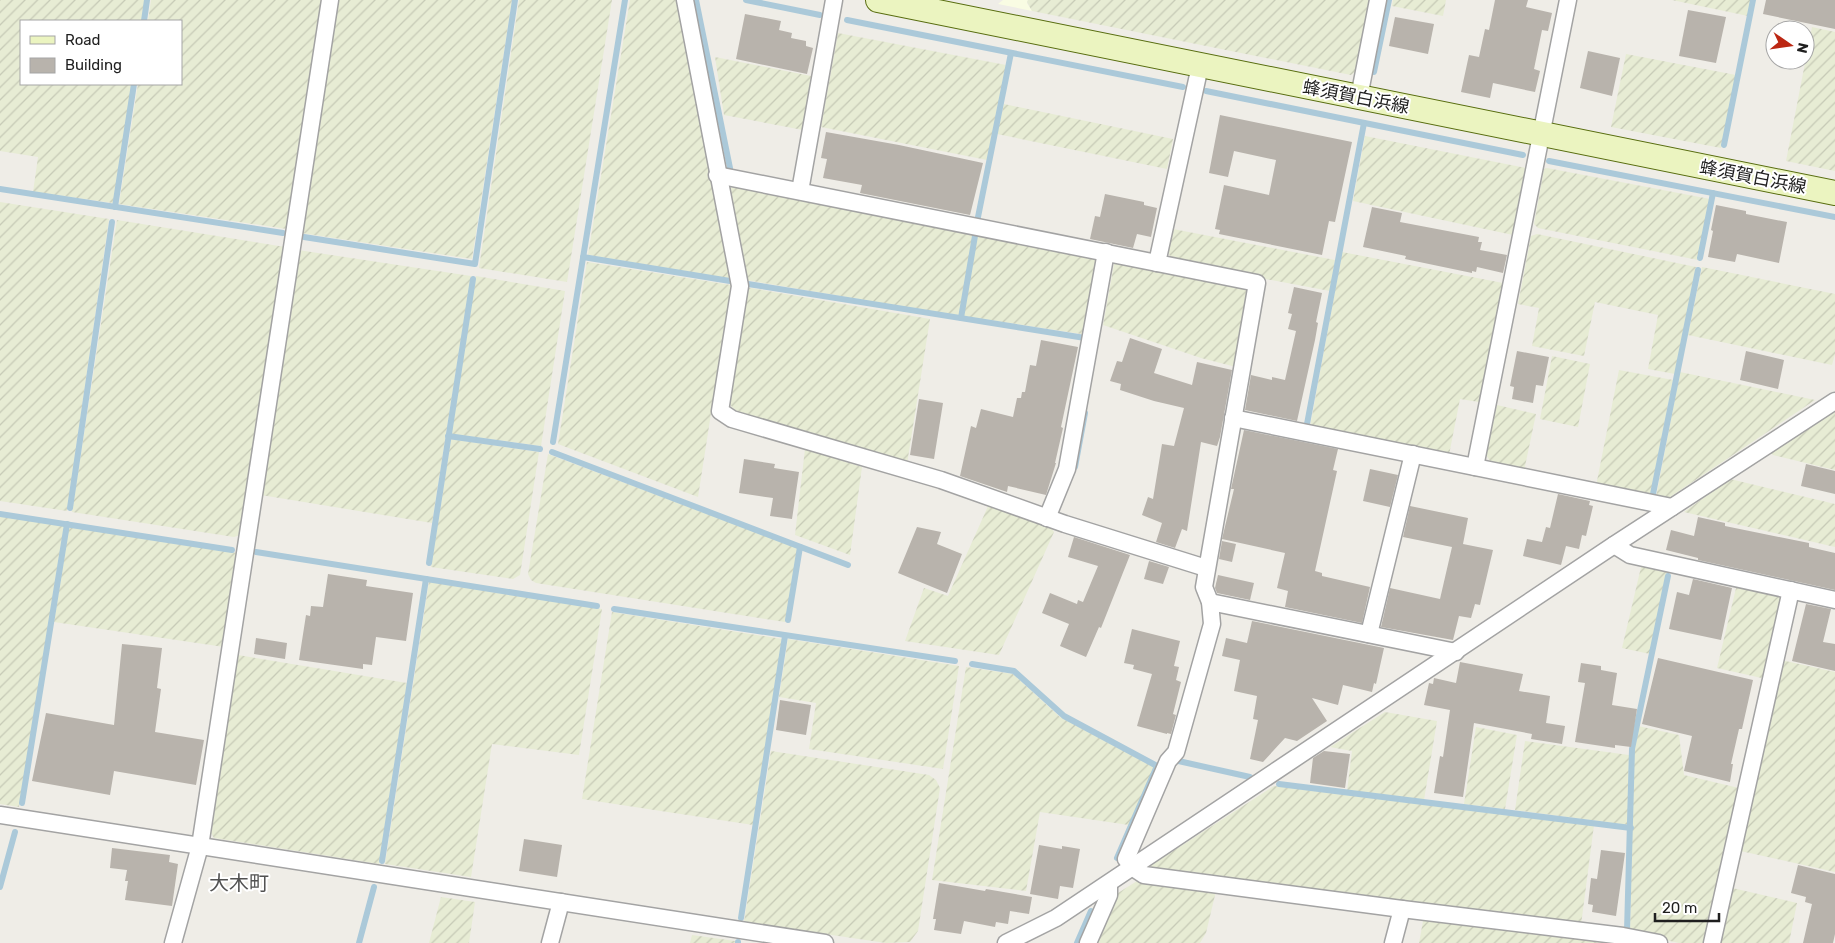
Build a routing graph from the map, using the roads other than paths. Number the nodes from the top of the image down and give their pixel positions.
1 (330, 0) edge
2 (685, 0) edge
3 (834, 0) edge
4 (878, 0) edge
5 (1378, 0) edge
6 (1568, 0) edge
7 (1200, 66) junction
8 (1358, 97) junction
9 (1542, 134) junction
10 (717, 175) junction
11 (800, 191) junction
12 (1835, 193) edge
13 (1106, 252) junction
14 (1157, 263) junction
15 (1835, 400) edge
16 (1233, 418) junction
17 (1413, 454) junction
18 (1474, 467) junction
19 (1672, 507) junction
20 (1047, 518) junction
21 (1614, 545) junction
22 (1206, 568) junction
23 (1791, 590) junction
24 (1835, 600) edge
25 (1210, 602) junction
26 (1369, 634) junction
27 (1456, 652) junction
28 (0, 815) edge
29 (200, 846) junction
30 (1132, 867) junction
31 (1109, 884) junction
32 (561, 902) junction
33 (1402, 909) junction
34 (173, 943) edge
35 (550, 943) edge
36 (825, 943) edge
37 (1006, 943) edge
38 (1088, 943) edge
39 (1393, 943) edge
40 (1659, 943) edge
41 (1712, 943) edge

1 - 29 street
2 - 10 street
3 - 11 street
4 - 7 main road, 蜂須賀白浜線
5 - 8 street
6 - 9 street
7 - 8 main road, 蜂須賀白浜線
7 - 14 street
8 - 9 main road, 蜂須賀白浜線
9 - 12 main road, 蜂須賀白浜線
9 - 18 street
10 - 11 street
10 - 20 street
11 - 13 street
13 - 14 street
13 - 20 street
14 - 16 street
15 - 19 street
16 - 17 street
16 - 22 street
17 - 18 street
17 - 26 street
18 - 19 street
19 - 21 street
20 - 22 street
21 - 23 street
21 - 27 street
22 - 25 street
23 - 24 street
23 - 41 street
25 - 26 street
25 - 30 street
26 - 27 street
27 - 30 street
28 - 29 street
29 - 32 street
29 - 34 street
30 - 31 street
30 - 33 street
31 - 37 street
31 - 38 street
32 - 35 street
32 - 36 street
33 - 39 street
33 - 40 street

